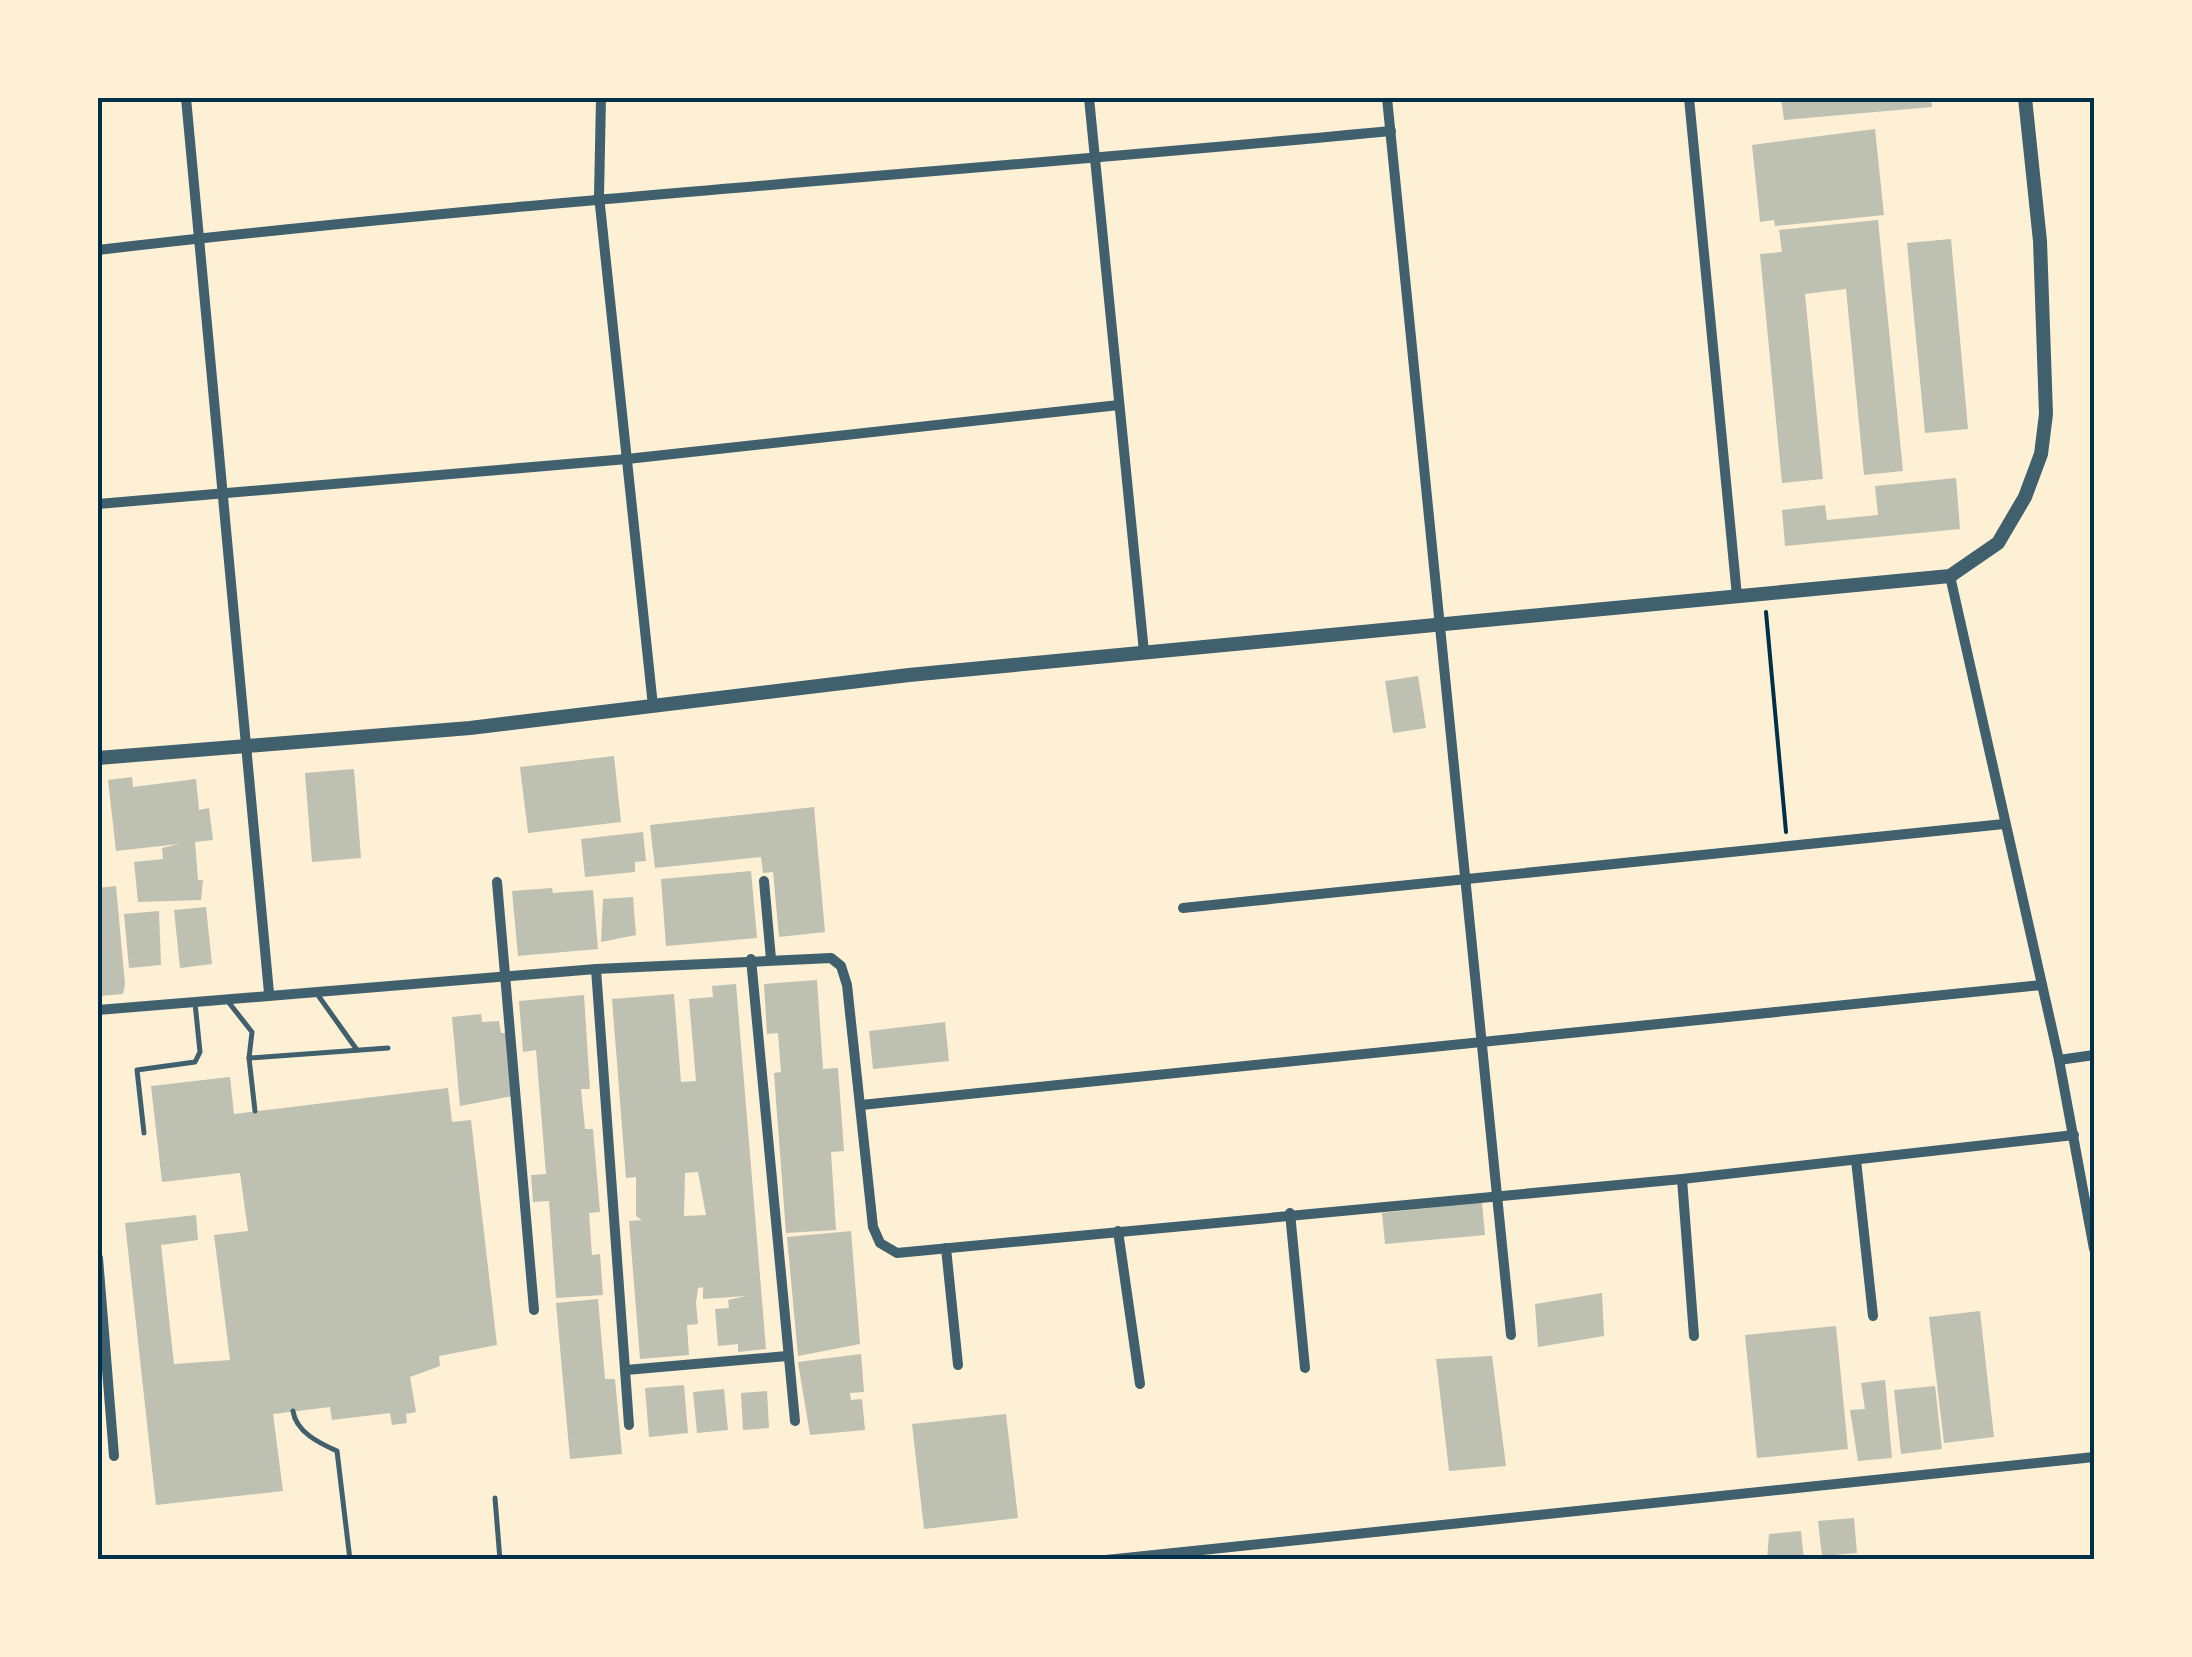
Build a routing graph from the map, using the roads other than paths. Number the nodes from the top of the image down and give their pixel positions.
1 (186, 98) edge
2 (601, 98) edge
3 (1089, 98) edge
4 (1388, 98) edge
5 (1689, 98) edge
6 (2025, 98) edge
7 (1391, 131) junction
8 (1095, 159) junction
9 (599, 196) junction
10 (201, 238) junction
11 (98, 250) edge
12 (1119, 405) junction
13 (626, 459) junction
14 (224, 494) junction
15 (98, 504) edge
16 (1950, 576) junction
17 (1737, 596) junction
18 (1441, 624) junction
19 (1144, 652) junction
20 (653, 706) junction
21 (249, 744) junction
22 (98, 758) edge
23 (2004, 824) junction
24 (1464, 878) junction
25 (764, 880) dead end
26 (497, 882) dead end
27 (1182, 908) dead end
28 (750, 959) junction
29 (771, 959) junction
30 (596, 969) junction
31 (505, 976) junction
32 (2042, 985) junction
33 (314, 990) junction
34 (269, 993) junction
35 (224, 997) junction
36 (195, 1000) junction
37 (98, 1010) edge
38 (1480, 1040) junction
39 (388, 1048) dead end
40 (357, 1050) junction
41 (2094, 1056) edge
42 (249, 1058) junction
43 (2059, 1060) junction
44 (861, 1104) junction
45 (256, 1111) dead end
46 (144, 1133) dead end
47 (2074, 1136) junction
48 (1856, 1160) junction
49 (1682, 1179) junction
50 (1499, 1194) junction
51 (1290, 1213) junction
52 (1118, 1231) junction
53 (946, 1248) junction
54 (2094, 1249) edge
55 (98, 1258) edge
56 (534, 1310) dead end
57 (1873, 1316) dead end
58 (1512, 1335) dead end
59 (1694, 1336) dead end
60 (787, 1356) junction
61 (958, 1366) dead end
62 (1305, 1368) dead end
63 (626, 1370) junction
64 (1140, 1384) dead end
65 (293, 1412) dead end
66 (795, 1420) dead end
67 (629, 1425) dead end
68 (114, 1456) dead end
69 (2094, 1457) edge
70 (495, 1498) dead end
71 (350, 1560) edge
72 (500, 1560) edge
73 (1106, 1560) edge

1 - 10 street
2 - 9 street
3 - 8 street
4 - 7 street
5 - 17 street
6 - 16 street
7 - 8 street
7 - 18 street
8 - 9 street
8 - 12 street
9 - 10 street
9 - 13 street
10 - 11 street
10 - 14 street
12 - 13 street
12 - 19 street
13 - 14 street
13 - 20 street
14 - 15 street
14 - 21 street
16 - 17 street
16 - 23 street
17 - 18 street
18 - 19 street
18 - 24 street
19 - 20 street
20 - 21 street
21 - 22 street
21 - 34 street
23 - 24 street
23 - 32 street
24 - 27 street
24 - 38 street
25 - 29 street
26 - 31 street
28 - 29 street
28 - 30 street
28 - 60 street
29 - 44 street
30 - 31 street
30 - 63 street
31 - 33 street
31 - 56 street
32 - 38 street
32 - 43 street
33 - 34 street
33 - 40 lane
34 - 35 street
35 - 36 street
35 - 42 lane
36 - 37 street
36 - 46 lane
38 - 44 street
38 - 50 street
39 - 40 lane
40 - 42 lane
41 - 43 street
42 - 45 lane
43 - 47 street
44 - 53 street
47 - 48 street
47 - 54 street
48 - 49 street
48 - 57 street
49 - 50 street
49 - 59 street
50 - 51 street
50 - 58 street
51 - 52 street
51 - 62 street
52 - 53 street
52 - 64 street
53 - 61 street
55 - 68 street
60 - 63 street
60 - 66 street
63 - 67 street
65 - 71 lane
69 - 73 street
70 - 72 lane

